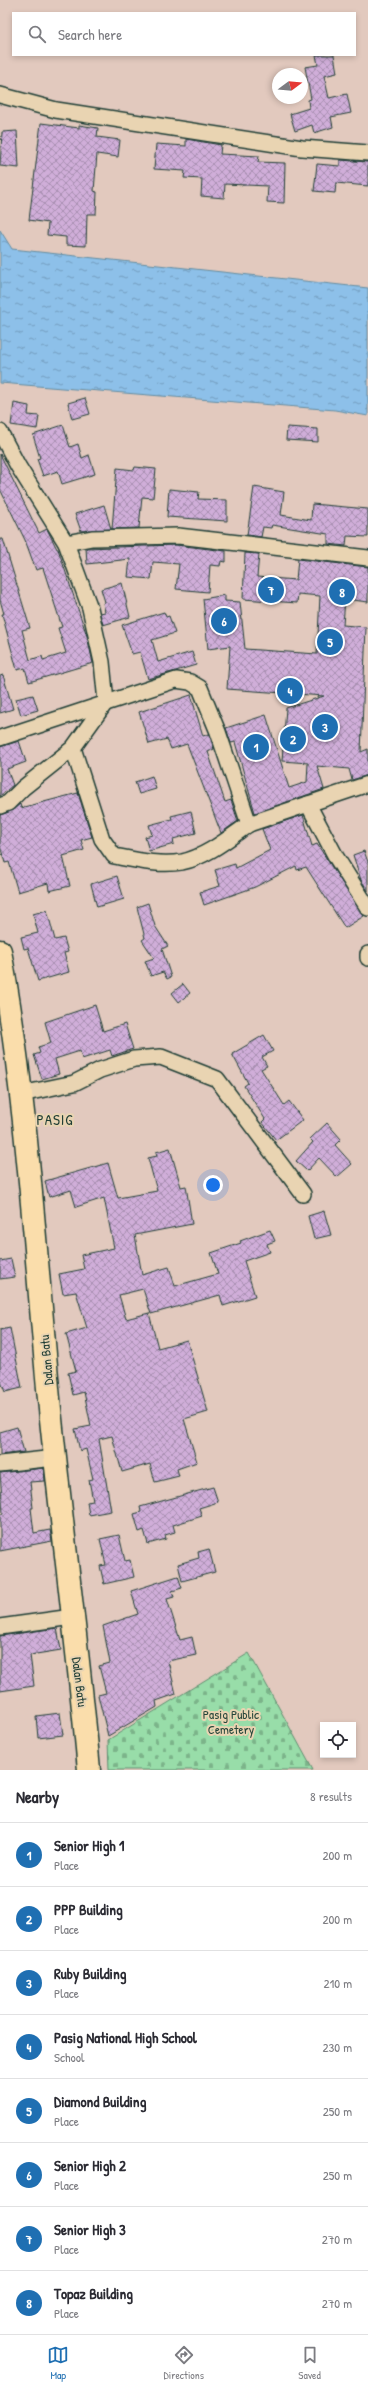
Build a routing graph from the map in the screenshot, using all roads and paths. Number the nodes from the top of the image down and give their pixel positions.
1 (0, 95) edge
2 (368, 153) edge
3 (0, 432) edge
4 (66, 543) junction
5 (368, 558) edge
6 (106, 702) junction
7 (0, 738) edge
8 (73, 748) junction
9 (368, 784) edge
10 (308, 804) junction
11 (0, 806) edge
12 (249, 824) junction
13 (368, 908) edge
14 (0, 951) edge
15 (368, 954) edge
16 (368, 958) edge
17 (21, 1094) junction
18 (303, 1194) dead end
19 (54, 1458) junction
20 (0, 1464) edge
21 (72, 1617) junction
22 (0, 1627) edge
23 (89, 1770) edge

1 - 2 street
3 - 4 street
4 - 5 street
4 - 6 street
6 - 7 street
6 - 8 street
6 - 12 street
8 - 11 street
8 - 12 street
9 - 10 street
10 - 12 street
10 - 13 street
14 - 17 main road, Dalan Batu
15 - 16 street
17 - 18 street
17 - 19 main road, Dalan Batu
19 - 20 street
19 - 21 main road, Dalan Batu
21 - 22 street
21 - 23 main road, Dalan Batu

